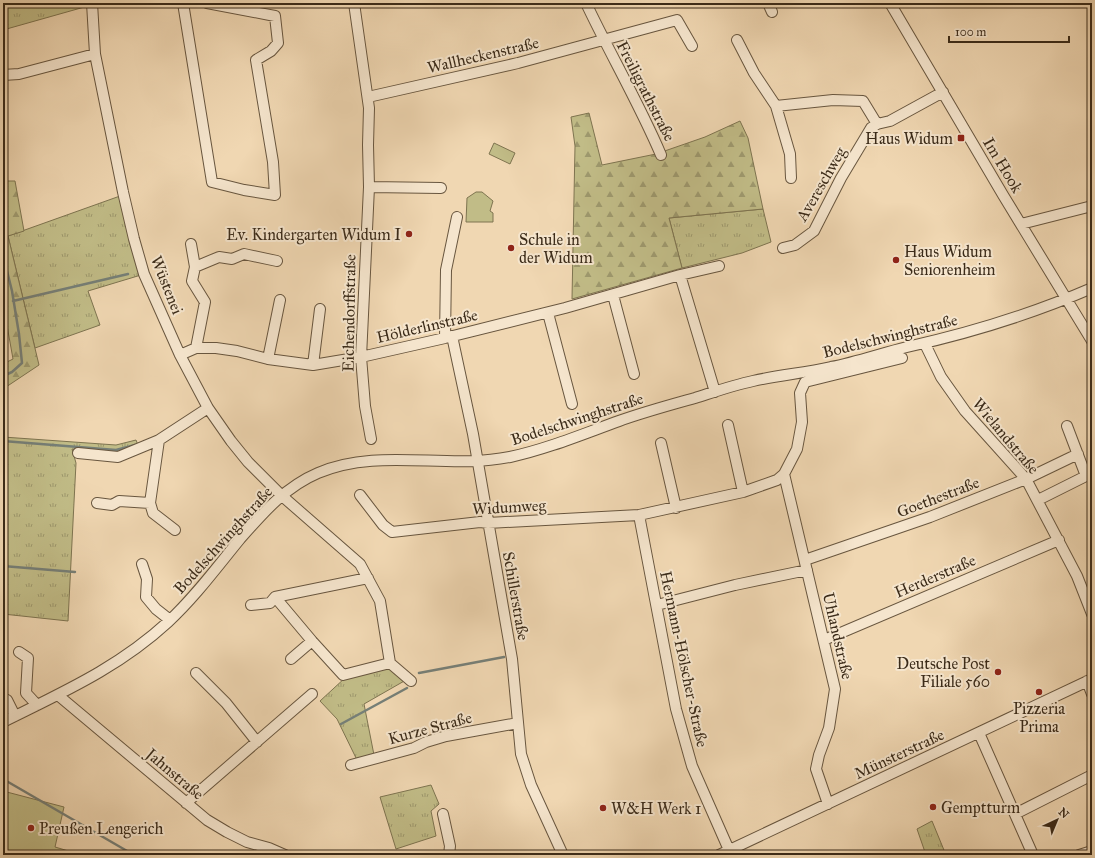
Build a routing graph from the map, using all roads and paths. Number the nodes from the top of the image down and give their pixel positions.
1 (92, 3) edge
2 (183, 3) edge
3 (207, 3) edge
4 (354, 3) edge
5 (586, 3) edge
6 (890, 3) edge
7 (604, 40) junction
8 (737, 40) dead end
9 (692, 46) dead end
10 (95, 54) junction
11 (3, 75) edge
12 (943, 92) junction
13 (368, 97) junction
14 (776, 106) junction
15 (877, 124) junction
16 (661, 155) dead end
17 (791, 178) dead end
18 (369, 187) junction
19 (441, 188) dead end
20 (1092, 206) edge
21 (457, 217) dead end
22 (1021, 224) junction
23 (191, 244) dead end
24 (783, 248) dead end
25 (277, 261) dead end
26 (719, 266) dead end
27 (195, 267) junction
28 (680, 275) junction
29 (1092, 288) edge
30 (613, 295) junction
31 (1066, 299) junction
32 (280, 300) dead end
33 (320, 309) dead end
34 (548, 312) junction
35 (448, 337) junction
36 (1092, 341) edge
37 (926, 344) junction
38 (196, 348) junction
39 (180, 355) junction
40 (361, 357) junction
41 (902, 358) dead end
42 (268, 359) junction
43 (313, 364) junction
44 (634, 374) dead end
45 (715, 392) junction
46 (572, 404) dead end
47 (208, 408) junction
48 (728, 425) dead end
49 (1067, 426) dead end
50 (371, 439) dead end
51 (159, 440) junction
52 (661, 443) dead end
53 (78, 453) dead end
54 (1078, 454) junction
55 (477, 461) junction
56 (784, 474) junction
57 (1026, 479) junction
58 (743, 492) junction
59 (281, 495) junction
60 (360, 495) dead end
61 (1038, 500) junction
62 (97, 503) dead end
63 (150, 503) junction
64 (676, 508) junction
65 (639, 515) junction
66 (488, 523) junction
67 (175, 530) dead end
68 (1059, 540) junction
69 (142, 564) dead end
70 (806, 565) junction
71 (368, 578) junction
72 (275, 597) junction
73 (251, 605) dead end
74 (657, 605) junction
75 (1092, 614) edge
76 (170, 620) junction
77 (824, 640) junction
78 (312, 641) junction
79 (19, 652) dead end
80 (291, 659) dead end
81 (390, 663) junction
82 (196, 673) dead end
83 (1089, 680) edge
84 (411, 681) dead end
85 (312, 694) dead end
86 (1092, 694) edge
87 (59, 696) junction
88 (3, 698) edge
89 (37, 705) junction
90 (15, 716) junction
91 (3, 722) edge
92 (518, 723) junction
93 (979, 733) junction
94 (257, 742) junction
95 (350, 765) dead end
96 (1092, 776) edge
97 (186, 803) junction
98 (828, 804) junction
99 (443, 814) dead end
100 (1015, 814) junction
101 (729, 850) junction
102 (1092, 851) edge
103 (285, 855) edge
104 (449, 855) edge
105 (563, 855) edge
106 (719, 855) edge
107 (1033, 855) edge
108 (1080, 855) edge

1 - 10 street, Wüstenei
2 - 3 street
4 - 13 street, Eichendorffstraße
5 - 7 street, Freiligrathstraße
6 - 12 street, Im Hook
7 - 9 street, Freiligrathstraße
7 - 13 street, Wallheckenstraße
7 - 16 street, Freiligrathstraße
8 - 14 street, Avereschweg
10 - 11 street
10 - 39 street, Wüstenei
12 - 15 street
12 - 22 street, Im Hook
13 - 18 street, Eichendorffstraße
14 - 15 street
14 - 17 street, Avereschweg
15 - 24 street, Avereschweg
18 - 19 street
18 - 40 street, Eichendorffstraße
20 - 22 street
21 - 35 street, Schillerstraße
22 - 31 street, Im Hook
23 - 27 street
25 - 27 street
26 - 28 street, Hölderlinstraße
27 - 38 street
28 - 30 street, Hölderlinstraße
28 - 45 street
29 - 31 street, Bodelschwinghstraße
30 - 34 street, Hölderlinstraße
30 - 44 street
31 - 36 street, Im Hook
31 - 37 street, Bodelschwinghstraße
32 - 42 street
33 - 43 street
34 - 35 street, Hölderlinstraße
34 - 46 street
35 - 40 street, Hölderlinstraße
35 - 55 street, Schillerstraße
37 - 45 street, Bodelschwinghstraße
37 - 57 street, Wielandstraße
38 - 39 street, Hölderlinstraße
38 - 42 street, Hölderlinstraße
39 - 47 street, Wüstenei
40 - 43 street, Hölderlinstraße
40 - 50 street, Eichendorffstraße
41 - 56 street
42 - 43 street, Hölderlinstraße
45 - 55 street, Bodelschwinghstraße
47 - 51 street
47 - 59 street, Wüstenei
48 - 58 street
49 - 54 street
51 - 53 street
51 - 63 street
52 - 64 street
54 - 57 street, Goethestraße
54 - 61 street
55 - 59 street, Bodelschwinghstraße
55 - 66 street, Schillerstraße
56 - 58 street, Widumweg
56 - 70 street, Uhlandstraße
57 - 61 street, Wielandstraße
57 - 70 street, Goethestraße
58 - 64 street, Widumweg
59 - 71 street, Wüstenei
59 - 76 street, Bodelschwinghstraße
60 - 66 street, Widumweg
61 - 68 street, Wielandstraße
62 - 63 street
63 - 67 street
64 - 65 street, Widumweg
65 - 66 street, Widumweg
65 - 74 street, Hermann-Hölscher-Straße
66 - 92 street, Schillerstraße
68 - 75 street, Wielandstraße
68 - 77 street, Herderstraße
69 - 76 street
70 - 74 street, Goethestraße
70 - 77 street, Uhlandstraße
71 - 72 street
71 - 81 street, Wüstenei
72 - 73 street
72 - 78 street
74 - 101 street, Hermann-Hölscher-Straße
76 - 87 street, Bodelschwinghstraße
77 - 98 street, Uhlandstraße
78 - 80 street
78 - 81 street
79 - 89 street
81 - 84 street
82 - 94 street
83 - 86 street
83 - 93 street, Münsterstraße
85 - 94 street
87 - 89 street, Bodelschwinghstraße
87 - 97 street, Jahnstraße
88 - 90 street
89 - 90 street, Bodelschwinghstraße
90 - 91 street, Bodelschwinghstraße
92 - 95 street, Kurze Straße
92 - 105 street, Schillerstraße
93 - 98 street, Münsterstraße
93 - 100 street
94 - 97 street
96 - 100 street
97 - 103 street, Jahnstraße
98 - 101 street, Münsterstraße
99 - 104 street
100 - 107 street
101 - 106 street, Münsterstraße
102 - 108 street

